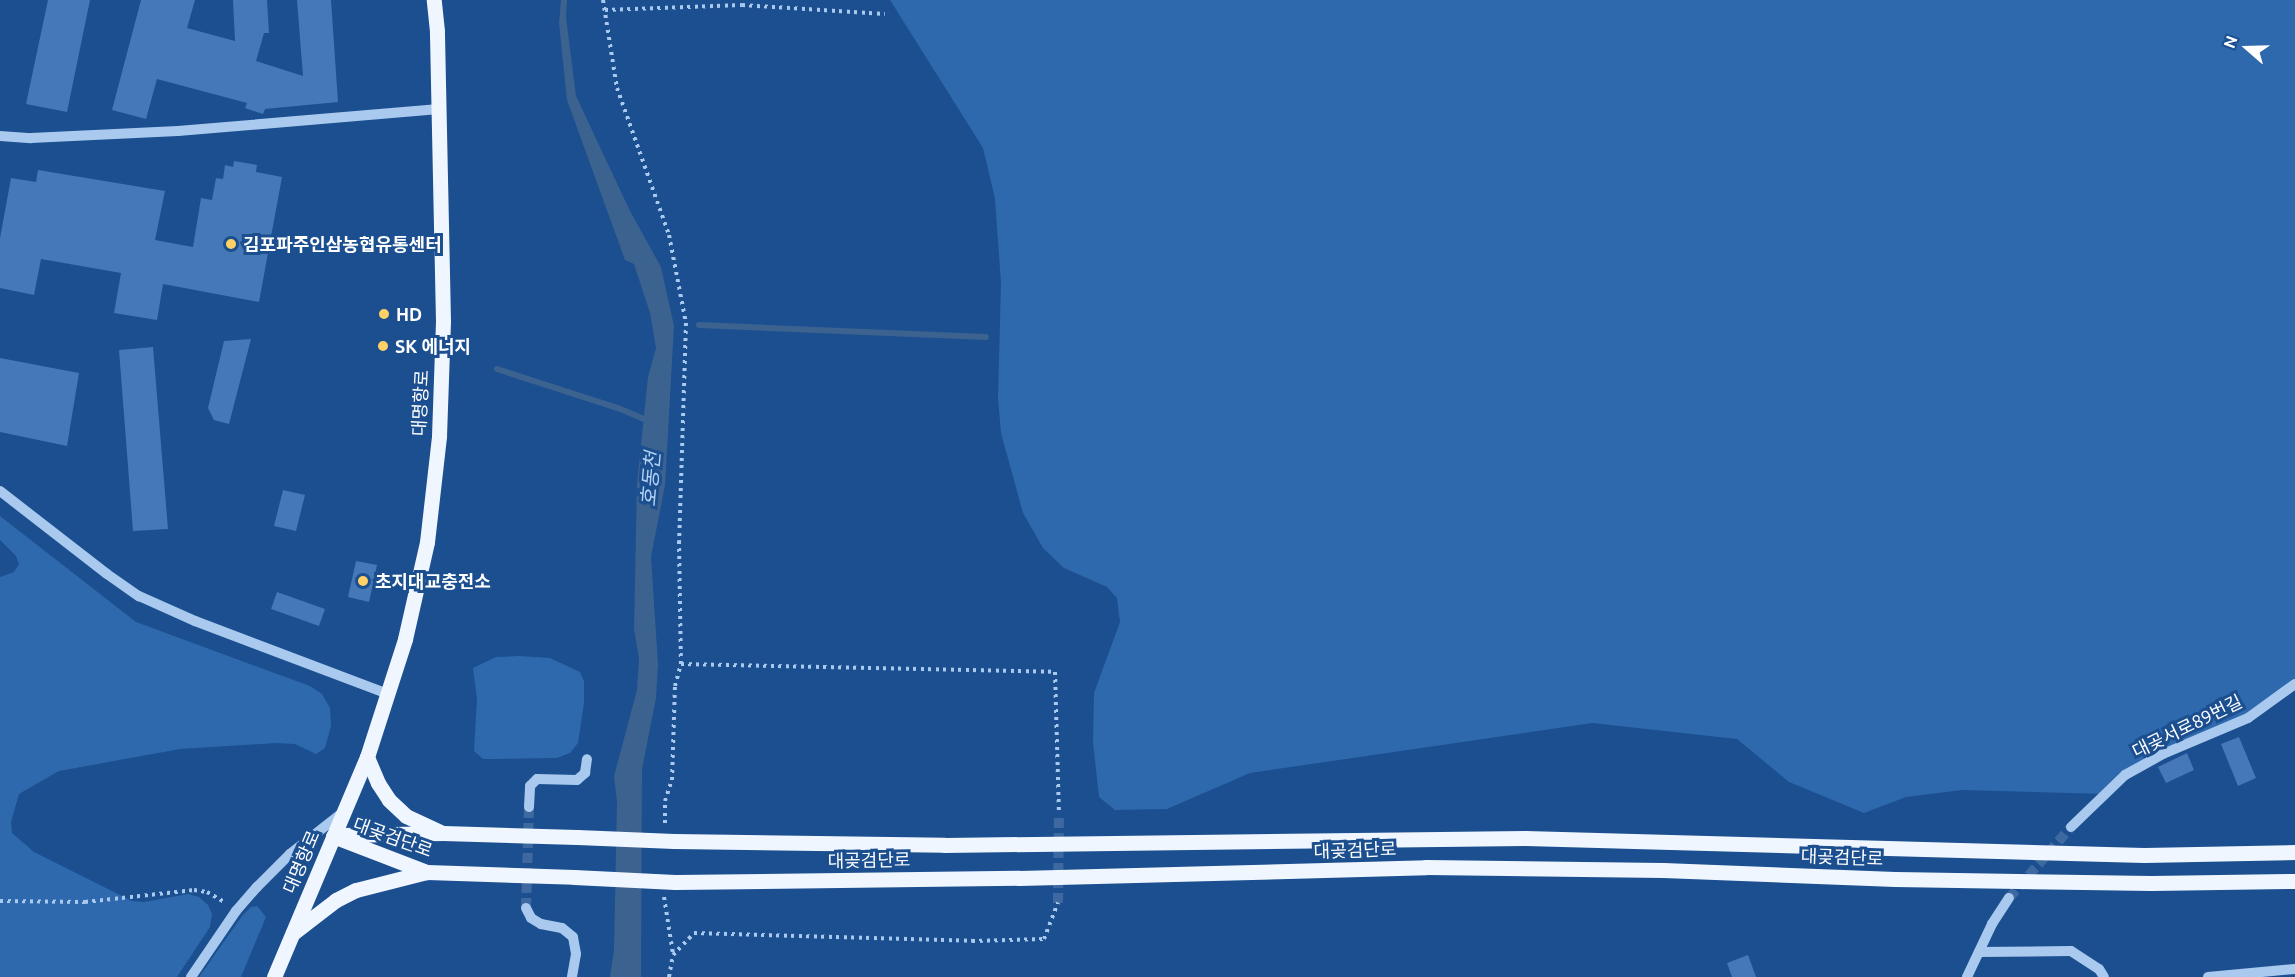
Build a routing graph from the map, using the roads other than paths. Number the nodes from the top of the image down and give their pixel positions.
1 (434, 0) edge
2 (439, 108) junction
3 (0, 136) edge
4 (0, 490) edge
5 (2295, 684) edge
6 (388, 694) junction
7 (367, 757) junction
8 (587, 759) dead end
9 (529, 807) tunnel mouth
10 (342, 813) junction
11 (2071, 826) tunnel mouth
12 (443, 833) junction
13 (333, 836) junction
14 (2295, 852) edge
15 (427, 872) junction
16 (2295, 881) edge
17 (2009, 898) tunnel mouth
18 (526, 908) dead end
19 (291, 934) junction
20 (1979, 952) junction
21 (2295, 969) edge
22 (191, 977) edge
23 (274, 977) edge
24 (572, 977) edge
25 (1967, 977) edge
26 (2104, 977) edge
27 (2208, 977) edge

1 - 2 main road, 대명항로
2 - 3 street
2 - 6 main road, 대명항로
4 - 6 street
5 - 11 street, 대곶서로89번길
6 - 7 main road, 대명항로
7 - 10 main road, 대명항로
7 - 12 main road
8 - 9 street
10 - 13 main road, 대명항로
10 - 22 street
12 - 13 main road, 대곶검단로
12 - 14 main road, 대곶검단로, bridge
13 - 15 main road, 대곶검단로
13 - 19 main road, 대명항로
15 - 16 main road, 대곶검단로, bridge
15 - 19 main road
17 - 20 street
18 - 24 street
19 - 23 main road, 대명항로
20 - 25 street
20 - 26 street
21 - 27 street

